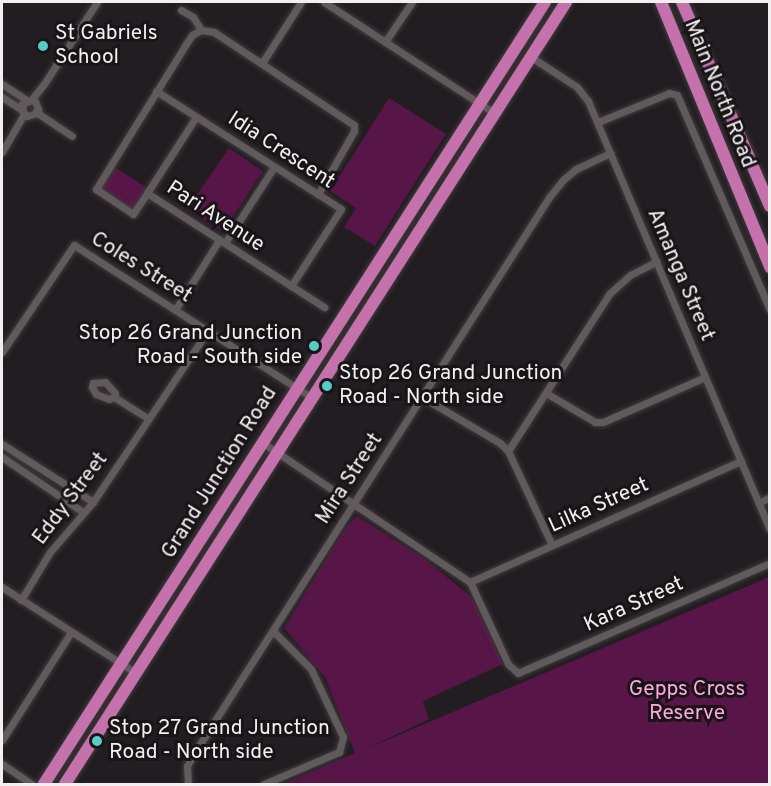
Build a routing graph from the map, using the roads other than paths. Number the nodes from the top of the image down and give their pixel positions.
1 (97, 2) edge
2 (301, 2) edge
3 (324, 2) edge
4 (412, 2) edge
5 (545, 2) edge
6 (566, 2) edge
7 (661, 2) edge
8 (682, 2) edge
9 (181, 9) dead end
10 (201, 30) junction
11 (522, 38) junction
12 (385, 42) junction
13 (531, 57) junction
14 (508, 58) junction
15 (262, 63) junction
16 (2, 84) edge
17 (44, 84) junction
18 (718, 86) junction
19 (156, 91) junction
20 (700, 93) junction
21 (2, 97) edge
22 (29, 100) junction
23 (480, 103) junction
24 (30, 111) junction
25 (494, 113) junction
26 (196, 117) junction
27 (598, 122) junction
28 (72, 136) dead end
29 (2, 152) edge
30 (610, 153) junction
31 (274, 167) junction
32 (147, 193) junction
33 (318, 194) junction
34 (770, 206) edge
35 (222, 242) junction
36 (657, 261) junction
37 (770, 267) edge
38 (291, 286) junction
39 (324, 307) dead end
40 (175, 310) junction
41 (770, 310) edge
42 (208, 330) junction
43 (2, 352) edge
44 (705, 377) junction
45 (297, 389) junction
46 (546, 393) junction
47 (114, 397) dead end
48 (423, 397) junction
49 (312, 398) junction
50 (149, 419) junction
51 (263, 442) junction
52 (2, 444) edge
53 (508, 451) junction
54 (277, 452) junction
55 (2, 458) edge
56 (741, 461) junction
57 (770, 497) edge
58 (93, 502) junction
59 (354, 503) junction
60 (759, 503) junction
61 (83, 512) junction
62 (770, 529) edge
63 (552, 544) junction
64 (770, 563) edge
65 (470, 582) junction
66 (2, 587) edge
67 (21, 600) junction
68 (273, 631) junction
69 (71, 632) junction
70 (122, 664) junction
71 (136, 673) junction
72 (2, 740) edge
73 (2, 764) edge
74 (32, 784) edge
75 (44, 784) edge
76 (65, 784) edge
77 (188, 784) edge
78 (264, 784) edge

1 - 17 street
2 - 15 street
3 - 12 street
4 - 12 street
5 - 11 highway, Grand Junction Road
6 - 13 highway, Grand Junction Road
7 - 20 highway, Main North Road
8 - 18 highway, Main North Road
9 - 10 street
10 - 15 street
10 - 19 street
11 - 13 highway
11 - 14 highway, Grand Junction Road
12 - 23 street
13 - 14 highway
13 - 25 highway, Grand Junction Road
13 - 27 street, Amanga Street
14 - 23 highway, Grand Junction Road
15 - 33 street
16 - 22 street
17 - 22 street
17 - 24 street
18 - 20 highway
18 - 34 highway, Main North Road
19 - 26 street, Idia Crescent
19 - 32 street, Pari Avenue
20 - 37 highway, Main North Road
21 - 24 street
22 - 24 street
22 - 24 street
23 - 25 street
23 - 45 highway, Grand Junction Road
24 - 28 street
24 - 29 street
25 - 49 highway, Grand Junction Road
26 - 31 street, Idia Crescent
26 - 32 street
27 - 30 street, Amanga Street
27 - 41 street
30 - 36 street, Amanga Street
30 - 48 street, Mira Street
31 - 33 street, Idia Crescent
31 - 35 street
32 - 35 street, Pari Avenue
33 - 38 street, Idia Crescent
35 - 38 street, Pari Avenue
35 - 40 street
36 - 44 street, Amanga Street
36 - 46 street
38 - 39 street, Pari Avenue
40 - 42 street, Coles Street
40 - 43 street, Coles Street
42 - 45 street, Coles Street
42 - 50 street, Eddy Street
44 - 46 street
44 - 56 street, Amanga Street
45 - 49 street, Coles Street
45 - 51 highway, Grand Junction Road
46 - 53 street
47 - 50 street
48 - 53 street
48 - 59 street, Mira Street
49 - 54 highway, Grand Junction Road
50 - 58 street, Eddy Street
51 - 54 street
51 - 70 highway, Grand Junction Road
52 - 58 street
53 - 63 street
54 - 59 street
54 - 71 highway, Grand Junction Road
55 - 61 street
56 - 60 street, Amanga Street
56 - 63 street, Lilka Street
57 - 60 street
58 - 61 street, Eddy Street
59 - 65 street
59 - 68 street, Mira Street
60 - 62 street, Amanga Street
61 - 67 street, Eddy Street
63 - 65 street, Lilka Street
64 - 65 street, Kara Street
66 - 67 street
67 - 69 street
68 - 77 street, Mira Street
68 - 78 street
69 - 70 street
69 - 72 street
70 - 71 street
70 - 75 highway, Grand Junction Road
71 - 76 highway, Grand Junction Road
73 - 74 street

